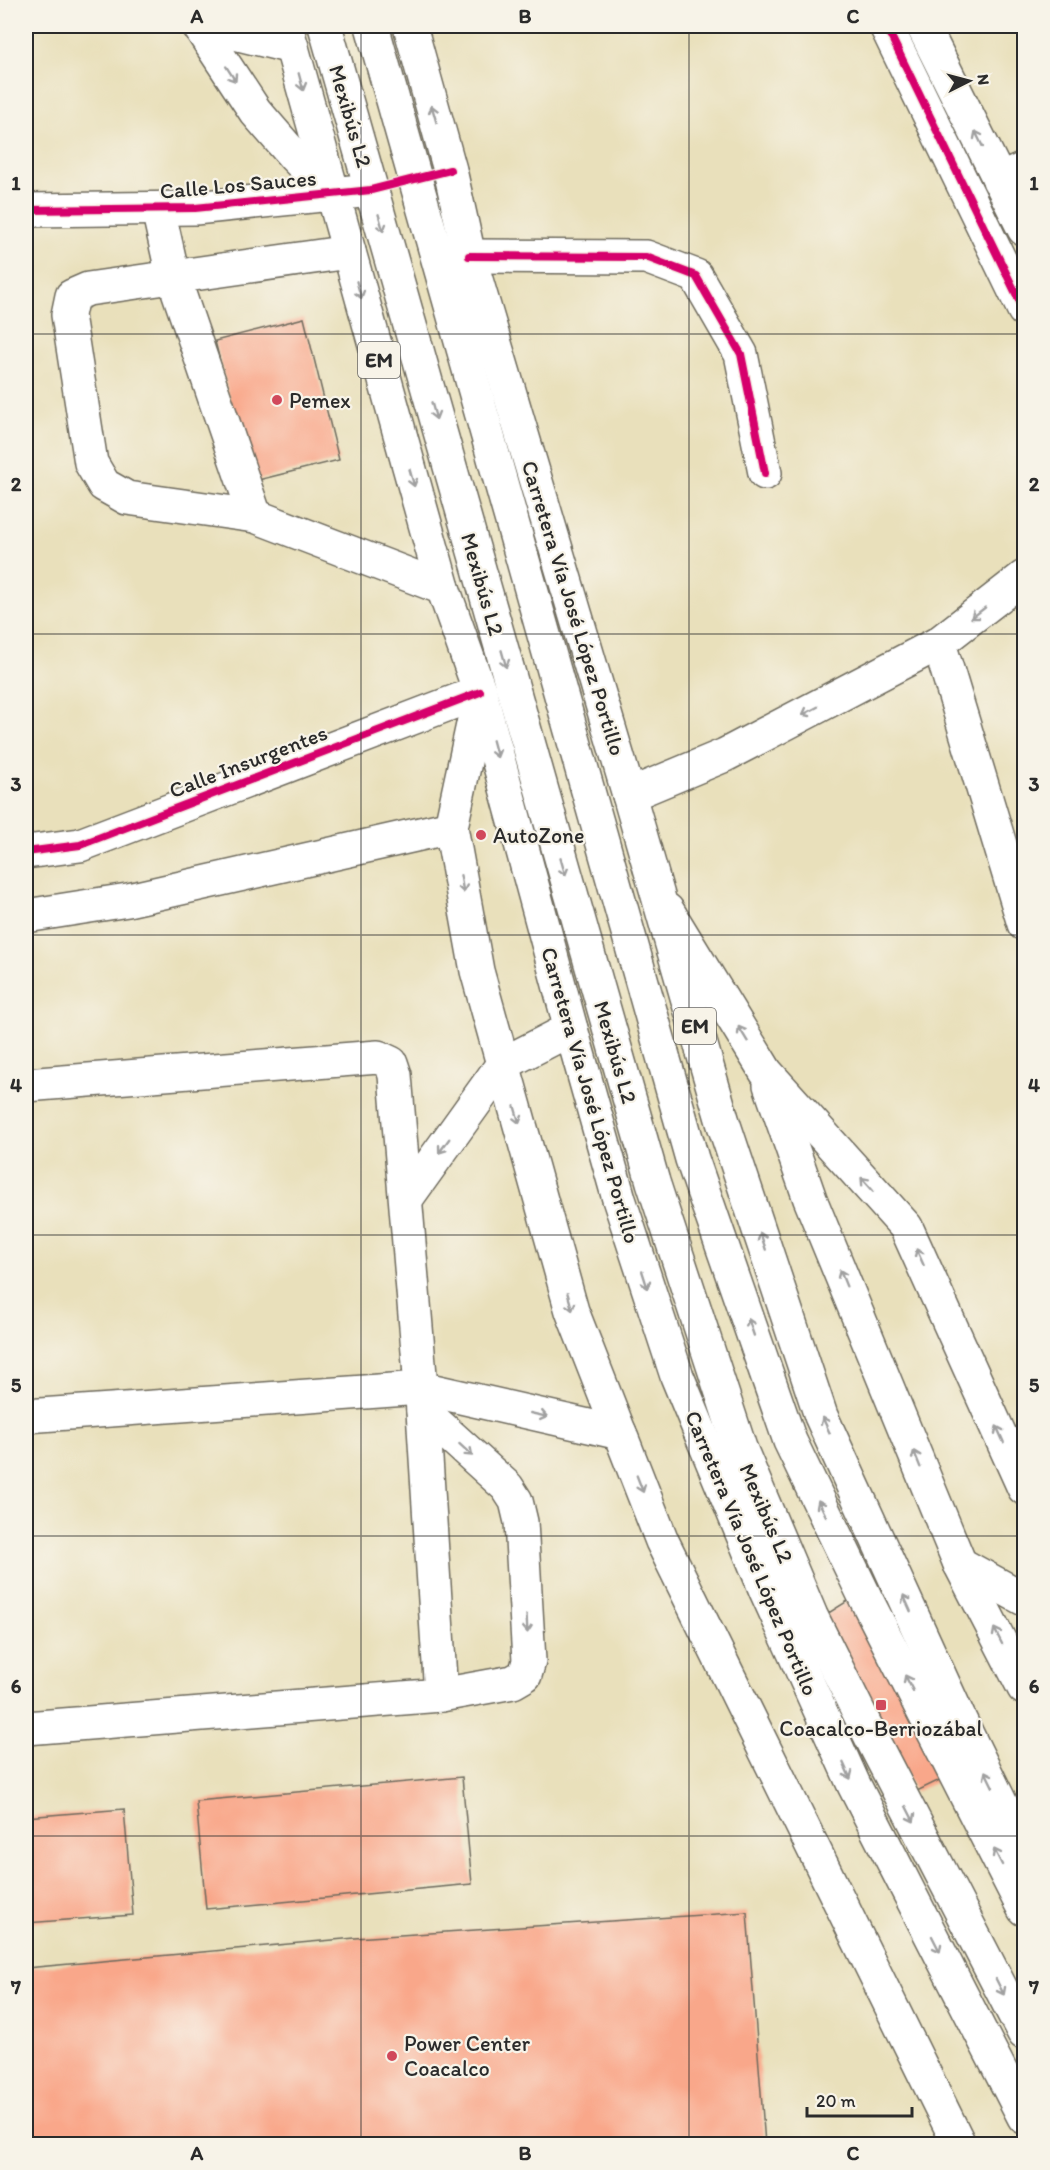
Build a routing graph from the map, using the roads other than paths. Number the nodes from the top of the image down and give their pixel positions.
1 (199, 26) edge
2 (206, 26) edge
3 (325, 26) edge
4 (372, 26) edge
5 (410, 26) edge
6 (886, 26) edge
7 (923, 26) edge
8 (289, 36) edge
9 (450, 170) junction
10 (1012, 174) edge
11 (415, 178) junction
12 (371, 190) junction
13 (332, 194) junction
14 (158, 209) junction
15 (26, 210) edge
16 (1024, 229) edge
17 (349, 252) junction
18 (469, 256) junction
19 (173, 276) junction
20 (1024, 310) edge
21 (765, 473) dead end
22 (255, 516) junction
23 (1024, 577) edge
24 (443, 588) junction
25 (939, 644) junction
26 (480, 692) junction
27 (630, 795) junction
28 (451, 827) junction
29 (26, 852) edge
30 (656, 893) junction
31 (26, 916) edge
32 (1024, 924) edge
33 (571, 1029) junction
34 (502, 1064) junction
35 (766, 1072) junction
36 (26, 1085) edge
37 (406, 1200) junction
38 (422, 1400) junction
39 (26, 1416) edge
40 (620, 1433) junction
41 (1024, 1488) edge
42 (960, 1564) junction
43 (1024, 1599) edge
44 (1024, 1688) edge
45 (441, 1695) junction
46 (26, 1728) edge
47 (1024, 1851) edge
48 (1024, 1909) edge
49 (1024, 2033) edge
50 (1024, 2117) edge
51 (959, 2145) edge

1 -> 13 main road
2 - 8 main road
3 - 12 main road, Mexibús L2
4 - 11 main road, Mexibús L2
9 -> 5 main road, Carretera Vía José López Portillo / EM
6 - 20 main road
10 -> 7 main road
8 -> 13 main road, Carretera Vía José López Portillo / EM
9 - 11 main road, Calle Los Sauces
9 - 18 main road, Carretera Vía José López Portillo / EM
10 - 16 main road
11 - 12 main road, Calle Los Sauces
48 -> 11 main road, Mexibús L2
12 - 13 main road, Calle Los Sauces
12 -> 49 main road, Mexibús L2
13 - 14 main road, Calle Los Sauces
13 - 17 main road, Carretera Vía José López Portillo / EM
14 - 15 main road, Calle Los Sauces
14 - 19 main road
17 - 19 main road
17 -> 24 main road, Carretera Vía José López Portillo / EM
18 - 21 main road
18 - 27 main road, Carretera Vía José López Portillo / EM
19 - 22 main road
19 - 22 main road
22 - 24 main road
23 -> 25 main road
24 - 26 main road, Carretera Vía José López Portillo / EM
25 -> 27 main road
25 - 32 main road
26 - 28 main road
26 - 29 main road, Calle Insurgentes
26 -> 33 main road, Carretera Vía José López Portillo / EM
27 - 30 main road, Carretera Vía José López Portillo / EM
28 - 31 main road
28 -> 34 main road
35 -> 30 main road
47 -> 30 main road, Carretera Vía José López Portillo / EM
33 - 34 main road
33 -> 50 main road, Carretera Vía José López Portillo / EM
34 -> 37 main road
34 -> 40 main road
41 -> 35 main road
42 -> 35 main road
36 - 37 main road
37 - 38 main road
38 - 39 main road
38 -> 40 main road
38 - 45 main road
38 -> 45 main road
40 -> 51 main road
42 - 43 main road
44 -> 42 main road
45 - 46 main road

